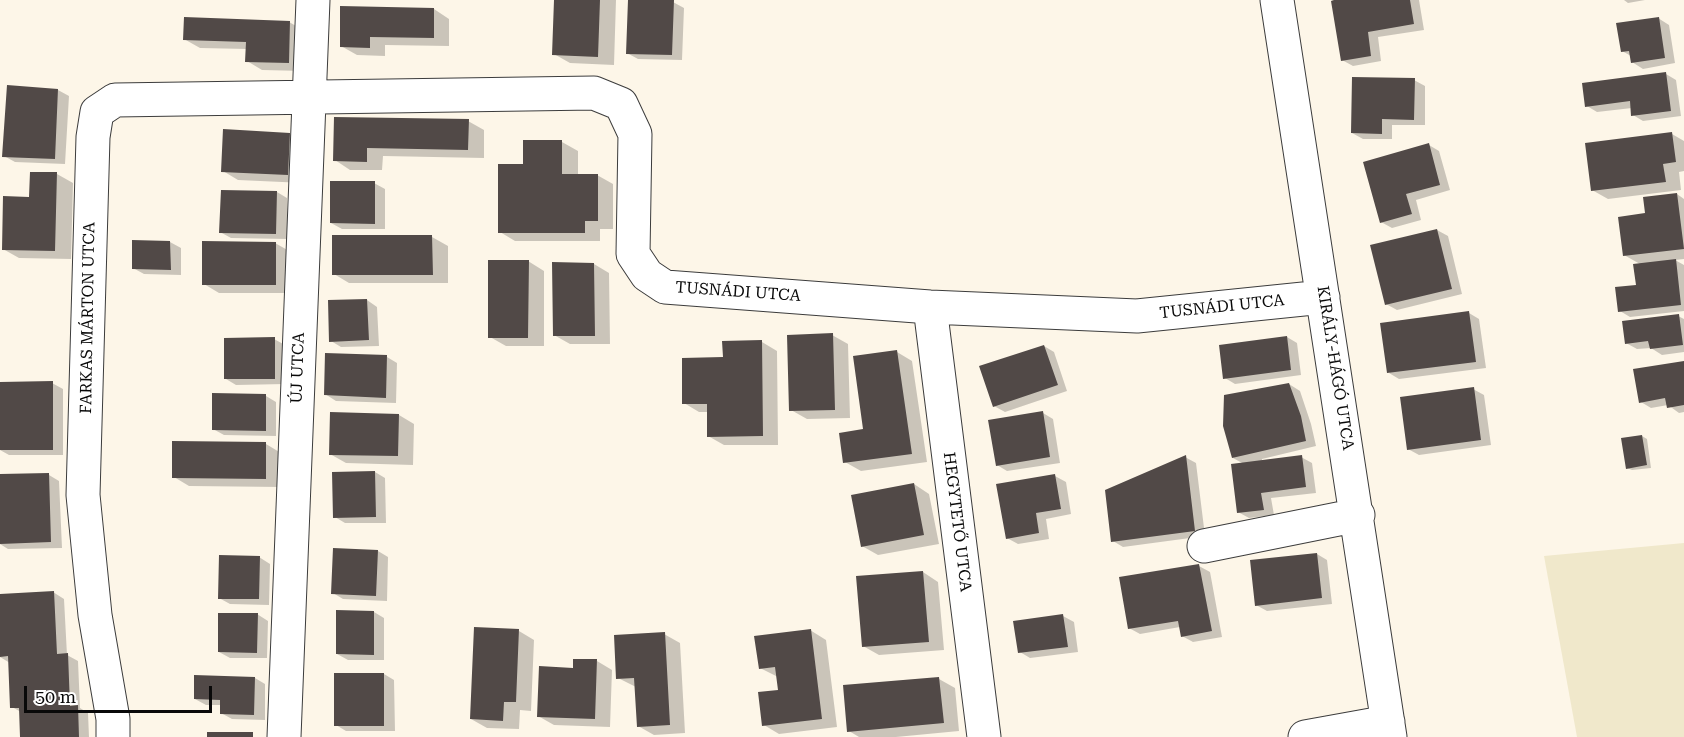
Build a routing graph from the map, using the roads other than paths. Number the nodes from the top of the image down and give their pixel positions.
1 (313, 0) edge
2 (1277, 0) edge
3 (308, 99) junction
4 (1323, 297) junction
5 (930, 307) junction
6 (1358, 515) junction
7 (1204, 546) dead end
8 (1389, 729) edge
9 (113, 737) edge
10 (284, 737) edge
11 (984, 737) edge
12 (1305, 737) edge

1 - 3 street, ÚJ UTCA
2 - 4 street, KIRÁLY-HÁGÓ UTCA
3 - 5 street, TUSNÁDI UTCA
3 - 9 street, FARKAS MÁRTON UTCA
3 - 10 street, ÚJ UTCA
4 - 5 street, TUSNÁDI UTCA
4 - 6 street, KIRÁLY-HÁGÓ UTCA
5 - 11 street, HEGYTETŐ UTCA
6 - 7 street
6 - 8 street, KIRÁLY-HÁGÓ UTCA
8 - 12 street

